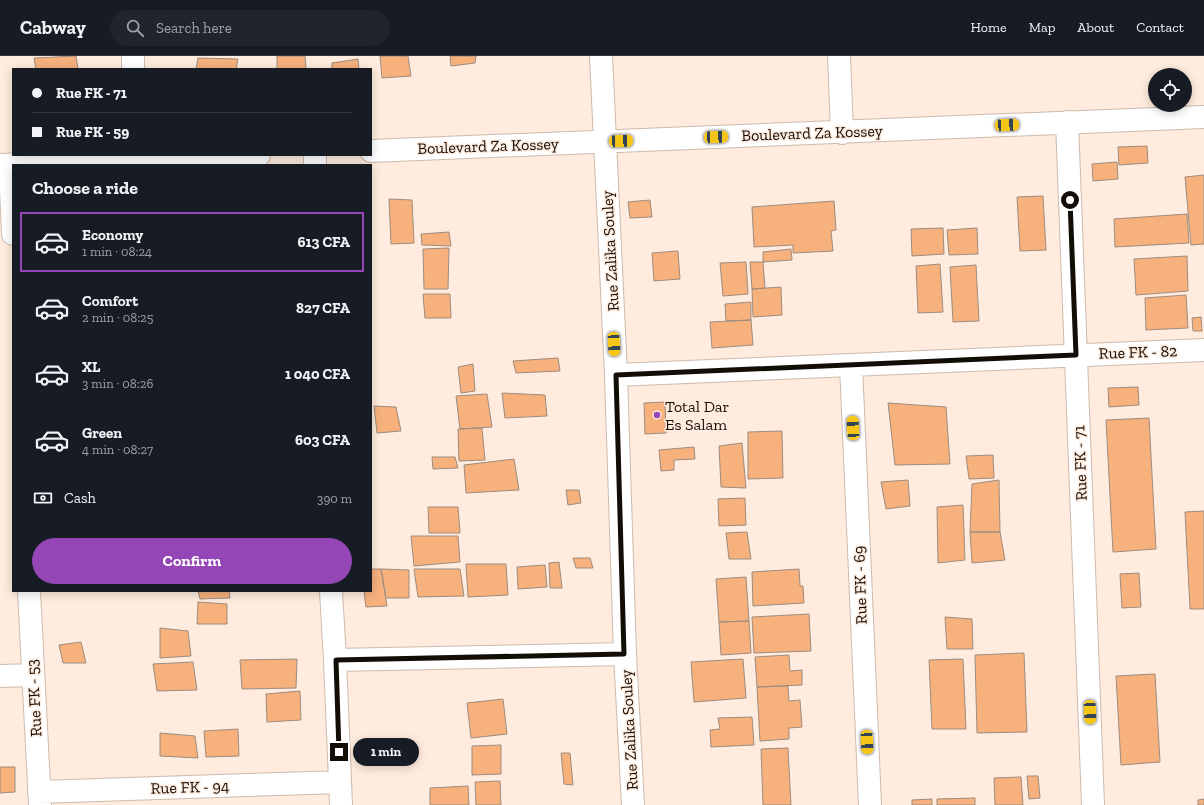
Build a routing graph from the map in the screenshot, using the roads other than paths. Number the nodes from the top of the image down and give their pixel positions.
1 (133, 56) edge
2 (601, 56) edge
3 (839, 56) edge
4 (133, 68) edge
5 (1204, 117) edge
6 (1067, 122) junction
7 (842, 132) junction
8 (605, 141) junction
9 (372, 151) edge
10 (198, 156) edge
11 (136, 157) edge
12 (21, 164) edge
13 (5, 165) edge
14 (12, 225) edge
15 (1204, 350) edge
16 (1076, 355) junction
17 (851, 365) junction
18 (616, 375) junction
19 (29, 592) edge
20 (331, 592) edge
21 (624, 654) junction
22 (336, 660) junction
23 (33, 675) junction
24 (0, 676) edge
25 (340, 782) junction
26 (39, 799) edge
27 (341, 805) edge
28 (633, 805) edge
29 (870, 805) edge
30 (1093, 805) edge

1 - 4 street
2 - 8 street, Rue Zalika Souley
3 - 7 street
5 - 6 street, Boulevard Za Kossey
6 - 7 street, Boulevard Za Kossey
6 - 16 street, Rue FK - 71
7 - 8 street, Boulevard Za Kossey
8 - 9 street, Boulevard Za Kossey
8 - 18 street, Rue Zalika Souley
10 - 11 street
11 - 12 street
13 - 14 street
15 - 16 street, Rue FK - 82
16 - 17 street, Rue FK - 82
16 - 30 street, Rue FK - 71
17 - 18 street, Rue FK - 82
17 - 29 street, Rue FK - 69
18 - 21 street, Rue Zalika Souley
19 - 23 street, Rue FK - 53
20 - 22 street
21 - 22 street
21 - 28 street, Rue Zalika Souley
22 - 25 street
23 - 24 street
23 - 26 street, Rue FK - 53
25 - 26 street, Rue FK - 94
25 - 27 street

